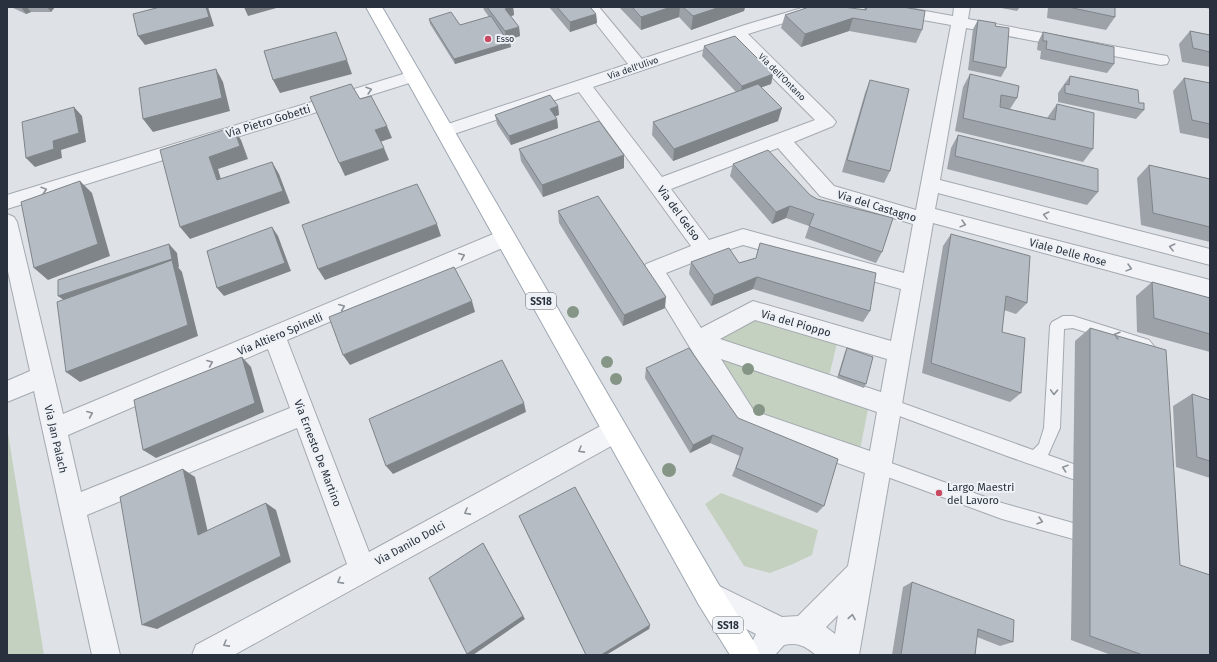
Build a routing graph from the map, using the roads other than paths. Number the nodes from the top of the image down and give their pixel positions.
1 (374, 7) edge
2 (590, 7) edge
3 (821, 7) edge
4 (878, 7) edge
5 (961, 14) edge
6 (737, 33) junction
7 (1161, 60) dead end
8 (639, 66) junction
9 (413, 76) junction
10 (583, 85) junction
11 (445, 131) junction
12 (781, 140) junction
13 (930, 184) junction
14 (659, 186) junction
15 (7, 202) edge
16 (925, 217) junction
17 (7, 222) edge
18 (505, 238) junction
19 (705, 249) junction
20 (1210, 257) edge
21 (913, 284) junction
22 (1210, 289) edge
23 (274, 336) junction
24 (697, 341) junction
25 (900, 352) junction
26 (1156, 364) edge
27 (42, 376) junction
28 (7, 392) edge
29 (891, 406) junction
30 (303, 414) junction
31 (54, 429) junction
32 (615, 431) junction
33 (1036, 458) junction
34 (880, 467) junction
35 (1102, 481) edge
36 (72, 508) junction
37 (1108, 541) edge
38 (362, 569) junction
39 (860, 573) junction
40 (709, 595) junction
41 (792, 631) junction
42 (106, 655) edge
43 (206, 655) edge
44 (746, 655) edge
45 (760, 655) edge
46 (833, 655) edge
47 (845, 655) edge

1 - 9 main road, SS18
2 - 8 street
3 - 6 street, Via dell'Ulivo
4 - 5 street
5 - 7 street
5 - 13 street
6 - 8 street, Via dell'Ulivo
6 - 12 street, Via dell'Ontano
8 - 10 street, Via dell'Ulivo
9 - 11 main road, SS18
15 -> 9 street, Via Pietro Gobetti
10 - 11 street, Via dell'Ulivo
10 - 14 street, Via del Gelso
11 - 18 main road, SS18
12 - 14 street
12 - 16 street, Via del Castagno
13 - 16 street
20 -> 13 street
14 - 19 street, Via del Gelso
16 - 21 street
16 -> 22 street, Viale Delle Rose
17 - 27 street, Via Jan Palach
23 -> 18 street, Via Altiero Spinelli
18 - 32 main road, SS18
19 - 21 street
19 - 24 street, Via del Gelso
21 - 25 street
23 - 30 street, Via Ernesto De Martino
31 -> 23 street, Via Altiero Spinelli
24 - 25 street, Via del Pioppo
24 - 29 street
24 - 34 street, Via del Gelso
25 - 29 street
26 -> 33 lane
27 - 28 street
27 - 31 street, Via Jan Palach
29 - 33 lane
29 - 34 street
30 - 36 street
30 - 38 street, Via Ernesto De Martino
31 - 36 street, Via Jan Palach
32 -> 38 street, Via Danilo Dolci
32 - 40 main road, SS18
35 -> 33 lane
34 -> 37 lane
34 - 39 street
36 - 42 street, Via Jan Palach
38 -> 43 street, Via Danilo Dolci
39 - 41 street
47 -> 39 street
40 - 41 street
40 - 44 main road, SS18
41 - 45 street
41 - 46 street

